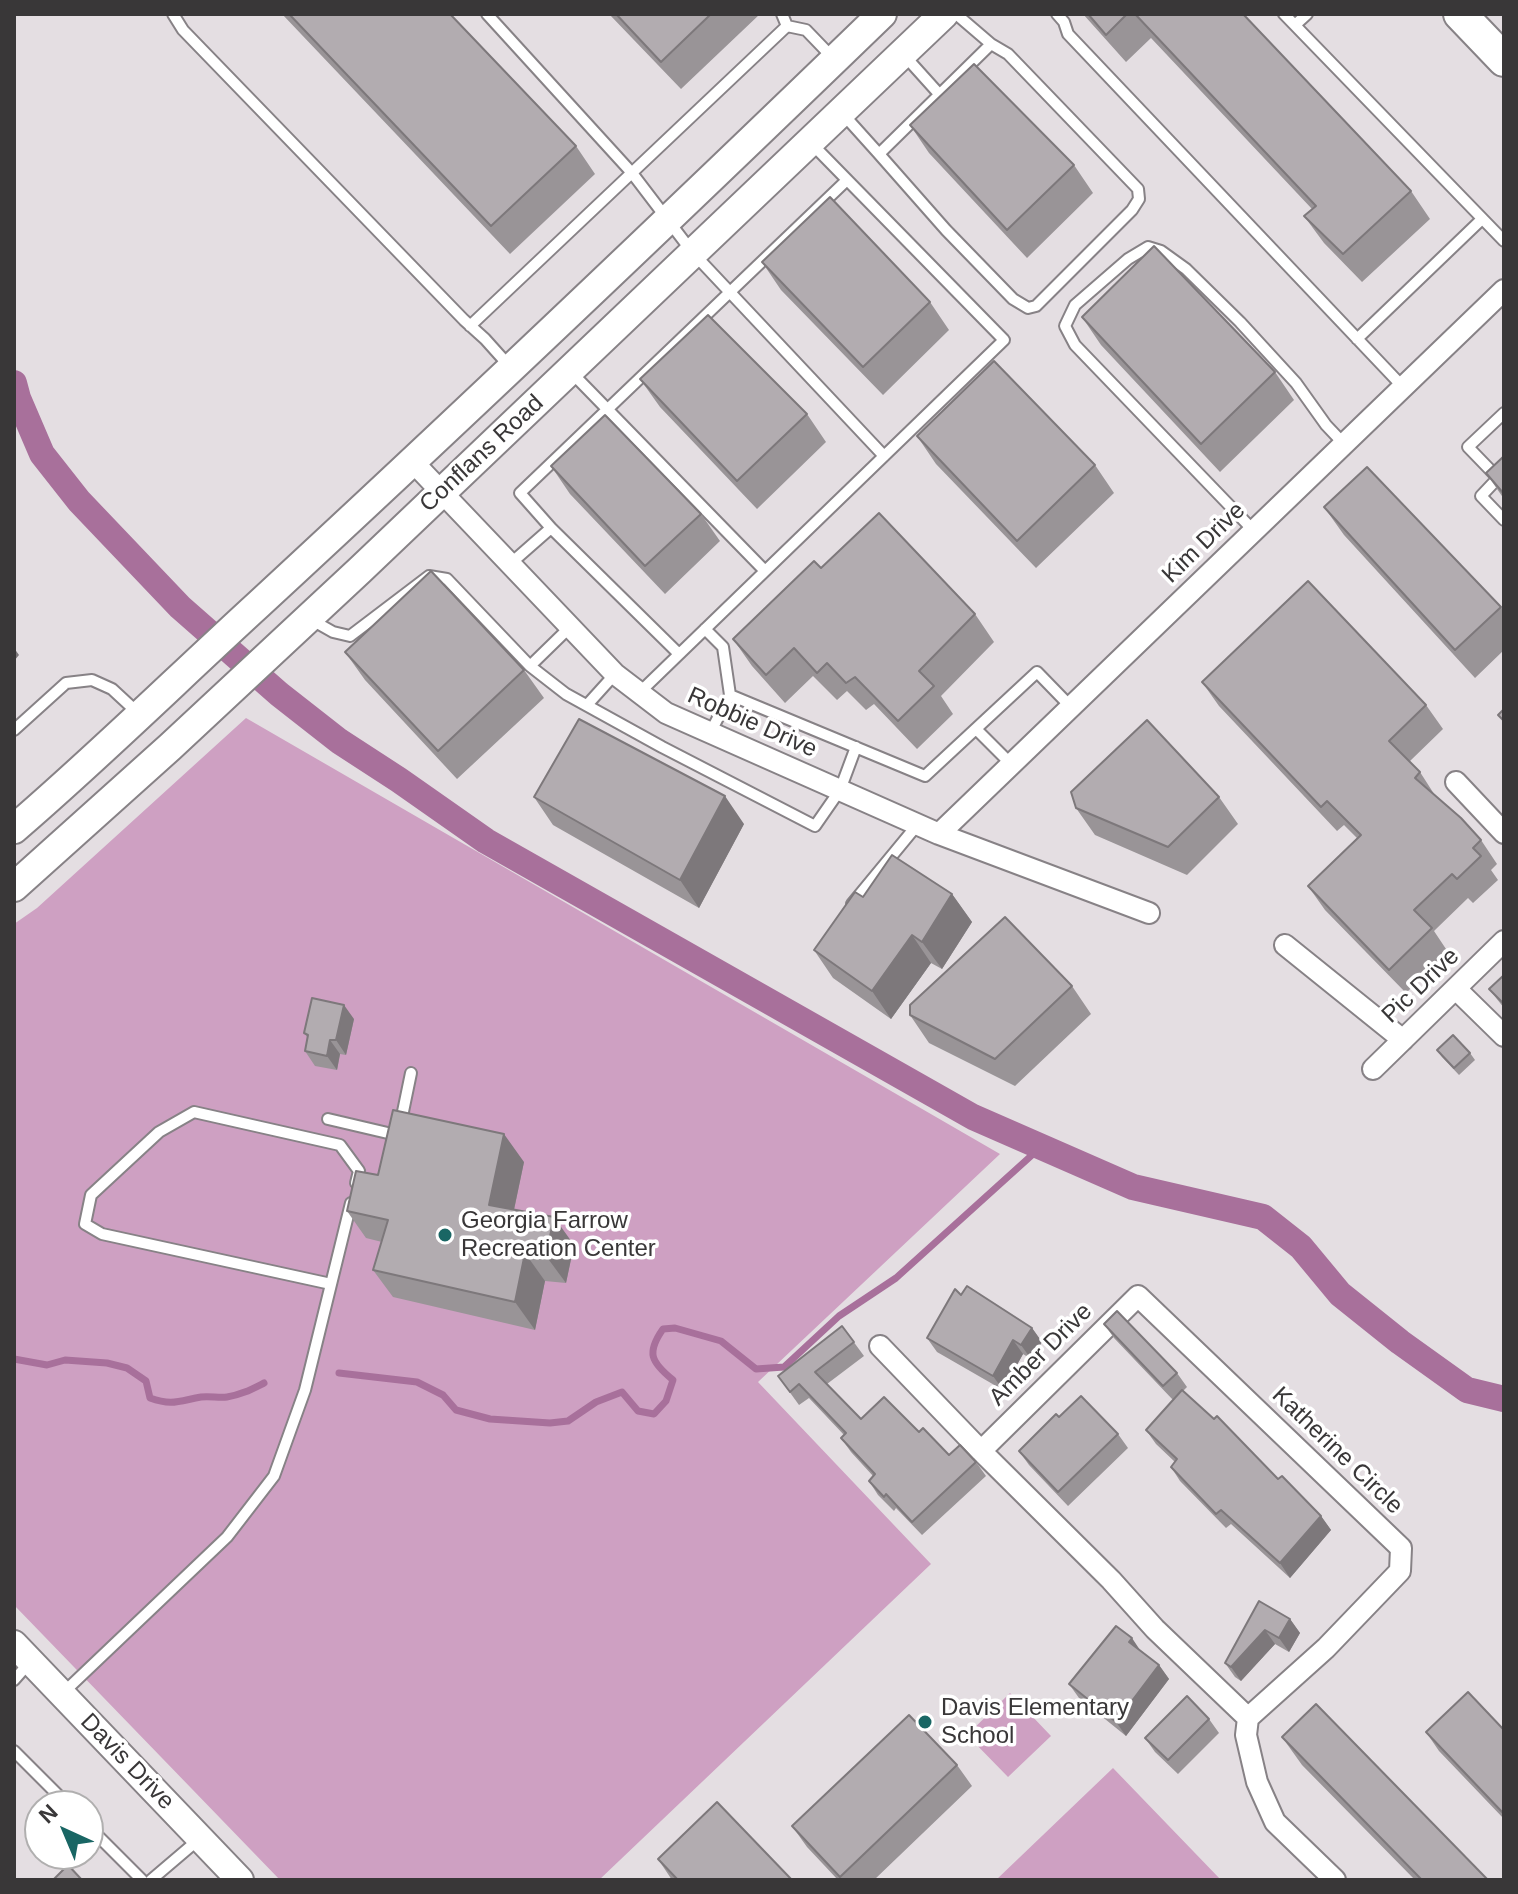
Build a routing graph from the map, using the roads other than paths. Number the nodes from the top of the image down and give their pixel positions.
1 (173, 14) edge
2 (487, 14) edge
3 (782, 14) edge
4 (885, 14) edge
5 (944, 14) edge
6 (956, 14) edge
7 (1057, 14) edge
8 (1284, 14) edge
9 (1307, 14) edge
10 (1460, 14) edge
11 (1295, 25) junction
12 (787, 26) junction
13 (991, 44) junction
14 (909, 48) junction
15 (835, 60) junction
16 (1504, 60) edge
17 (940, 95) junction
18 (841, 113) junction
19 (811, 142) junction
20 (879, 154) junction
21 (632, 173) junction
22 (847, 180) junction
23 (1482, 219) junction
24 (668, 220) junction
25 (1504, 241) edge
26 (693, 253) junction
27 (1504, 290) edge
28 (730, 292) junction
29 (470, 326) junction
30 (1357, 339) junction
31 (511, 369) junction
32 (570, 370) junction
33 (1403, 387) junction
34 (607, 409) junction
35 (1504, 413) edge
36 (1344, 444) junction
37 (884, 456) junction
38 (413, 462) junction
39 (441, 492) junction
40 (1504, 520) edge
41 (551, 528) junction
42 (1254, 531) junction
43 (510, 564) junction
44 (765, 571) junction
45 (300, 625) junction
46 (570, 627) junction
47 (705, 629) junction
48 (679, 654) junction
49 (530, 666) junction
50 (615, 674) junction
51 (639, 693) junction
52 (730, 695) junction
53 (587, 705) junction
54 (1071, 707) junction
55 (140, 715) junction
56 (976, 729) junction
57 (14, 730) edge
58 (710, 733) junction
59 (856, 747) junction
60 (1011, 764) junction
61 (1456, 782) dead end
62 (840, 790) junction
63 (918, 824) junction
64 (14, 829) edge
65 (1504, 833) edge
66 (939, 834) junction
67 (15, 883) edge
68 (1149, 913) dead end
69 (842, 916) edge
70 (1504, 941) edge
71 (1285, 945) dead end
72 (1456, 989) junction
73 (1504, 1036) edge
74 (1403, 1040) junction
75 (1373, 1069) dead end
76 (411, 1073) dead end
77 (328, 1119) dead end
78 (331, 1284) junction
79 (1138, 1296) joint
80 (880, 1346) dead end
81 (981, 1451) junction
82 (19, 1662) edge
83 (61, 1695) junction
84 (1248, 1718) junction
85 (14, 1751) edge
86 (53, 1790) edge
87 (200, 1839) junction
88 (104, 1842) edge
89 (142, 1880) edge
90 (151, 1880) edge
91 (240, 1880) edge
92 (1335, 1880) edge

1 - 29 lane
2 - 21 lane
3 - 12 lane
4 - 14 main road
4 - 15 main road, Conflans Road
5 - 14 main road, Conflans Road
6 - 13 lane
7 - 30 lane
8 - 11 lane
9 - 11 lane
10 - 16 main road
11 - 23 lane
12 - 15 lane
12 - 21 lane
13 - 17 lane
13 - 20 lane
14 - 17 lane
14 - 18 main road, Conflans Road
15 - 24 main road, Conflans Road
17 - 20 lane
18 - 19 main road, Conflans Road
18 - 20 lane
19 - 22 lane
19 - 26 main road, Conflans Road
21 - 24 lane
21 - 29 lane
22 - 28 lane
22 - 37 lane
23 - 25 lane
23 - 30 lane
24 - 26 lane
24 - 31 main road, Conflans Road
26 - 28 lane
26 - 32 main road, Conflans Road
27 - 33 street, Kim Drive
28 - 34 lane
28 - 37 lane
29 - 31 lane
30 - 33 lane
31 - 38 main road, Conflans Road
32 - 34 lane
32 - 39 main road, Conflans Road
33 - 36 street, Kim Drive
34 - 41 lane
34 - 44 lane
35 - 40 lane
36 - 42 street, Kim Drive
36 - 42 lane
37 - 44 lane
38 - 39 street, Robbie Drive
38 - 55 main road, Conflans Road
39 - 43 street, Robbie Drive
39 - 45 main road, Conflans Road
41 - 43 lane
41 - 48 lane
42 - 54 street, Kim Drive
43 - 46 street, Robbie Drive
44 - 47 lane
45 - 49 lane
45 - 67 main road, Conflans Road
46 - 49 lane
46 - 50 street, Robbie Drive
47 - 48 lane
47 - 52 lane
48 - 51 lane
49 - 53 lane
50 - 51 street, Robbie Drive
50 - 53 lane
51 - 58 street, Robbie Drive
52 - 58 lane
52 - 59 lane
53 - 62 lane
54 - 56 lane
54 - 60 street, Kim Drive
55 - 57 lane
55 - 64 main road, Conflans Road
56 - 59 lane
56 - 60 lane
58 - 62 street, Robbie Drive
59 - 62 lane
60 - 66 street, Kim Drive
61 - 65 street
62 - 63 street, Robbie Drive
63 - 66 street, Robbie Drive
63 - 69 lane
66 - 68 street, Robbie Drive
70 - 72 street, Pic Drive
71 - 74 street
72 - 73 street
72 - 74 street, Pic Drive
74 - 75 street, Pic Drive
76 - 77 lane
78 - 78 lane
78 - 83 lane
79 - 81 street, Amber Drive
79 - 84 street, Katherine Circle
80 - 81 street
81 - 84 street
82 - 83 street, Davis Drive
83 - 87 street, Davis Drive
84 - 92 street
85 - 86 lane
87 - 90 lane
87 - 91 street, Davis Drive
88 - 89 lane

